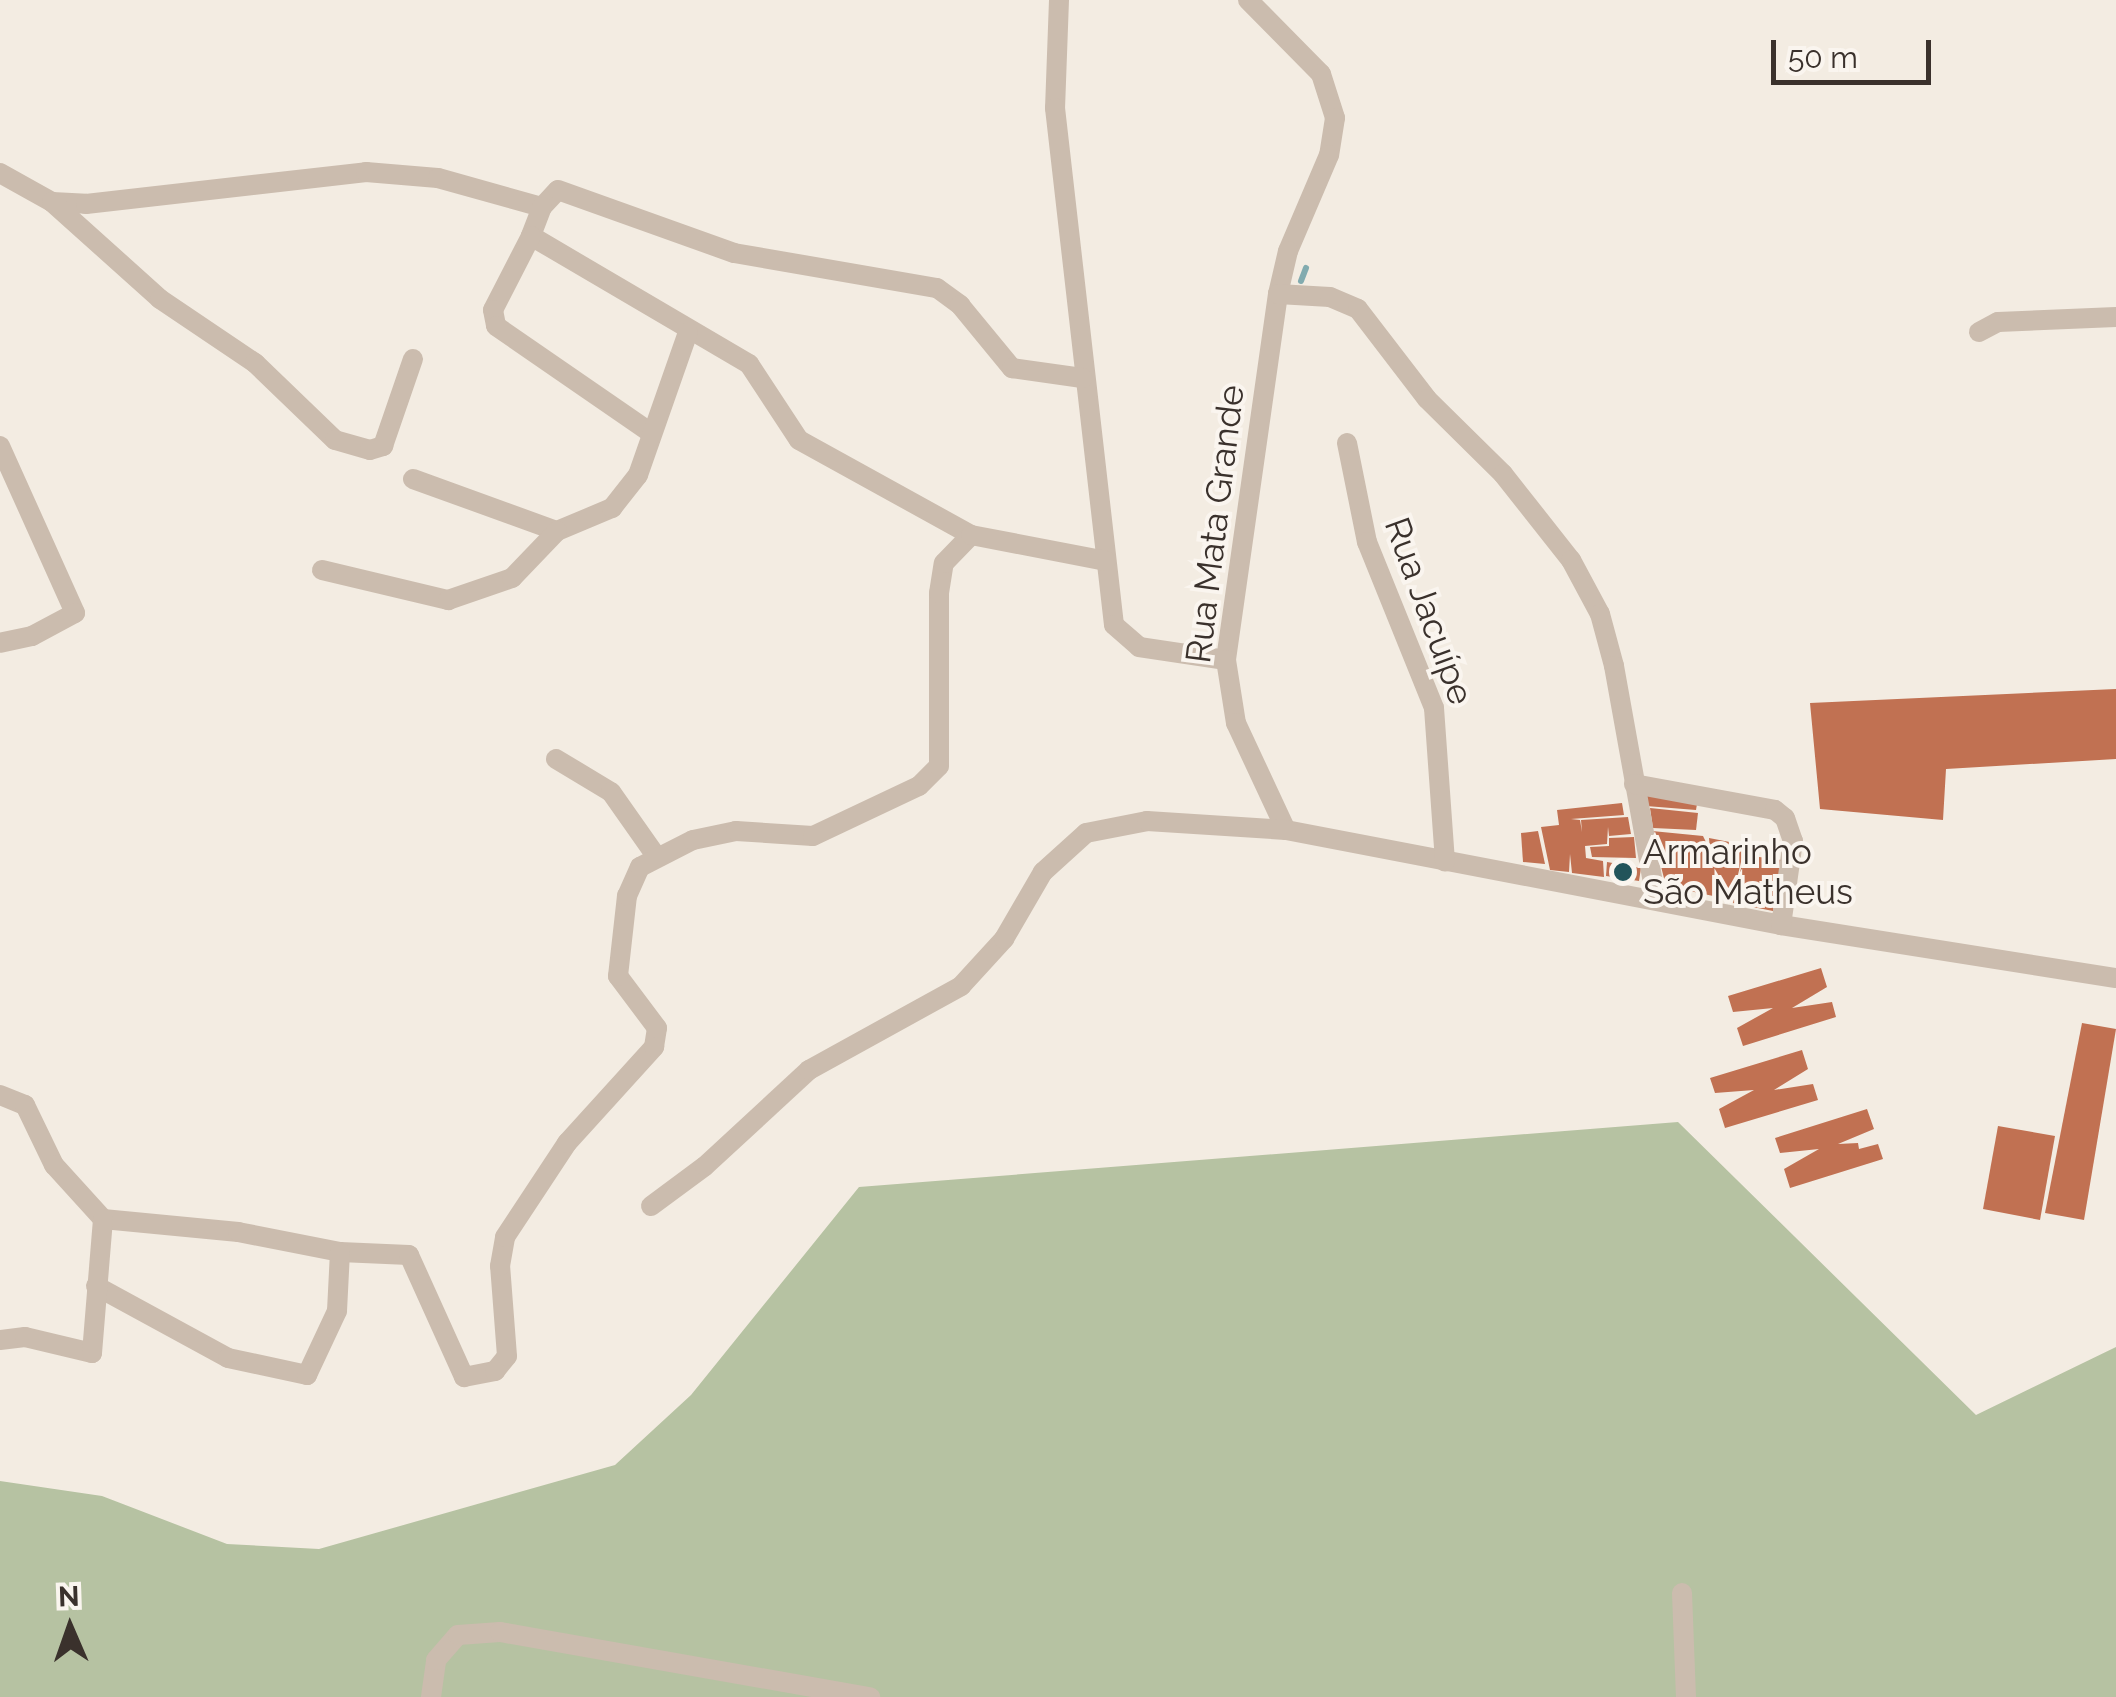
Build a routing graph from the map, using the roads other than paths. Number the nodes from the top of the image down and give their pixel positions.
1 (1059, 0) edge
2 (1248, 0) edge
3 (0, 173) edge
4 (52, 202) junction
5 (542, 208) junction
6 (531, 236) junction
7 (1278, 294) junction
8 (2116, 317) edge
9 (688, 332) junction
10 (1979, 332) dead end
11 (414, 359) dead end
12 (1082, 378) junction
13 (651, 433) junction
14 (1346, 443) dead end
15 (0, 446) edge
16 (414, 479) dead end
17 (557, 531) junction
18 (970, 535) junction
19 (1106, 561) junction
20 (322, 570) dead end
21 (0, 642) edge
22 (1226, 660) junction
23 (556, 759) dead end
24 (1634, 784) junction
25 (1286, 830) junction
26 (656, 856) junction
27 (1445, 862) junction
28 (1656, 900) junction
29 (1781, 925) junction
30 (2116, 978) edge
31 (0, 1095) edge
32 (651, 1206) dead end
33 (103, 1219) junction
34 (340, 1252) junction
35 (96, 1286) junction
36 (0, 1340) edge
37 (1682, 1592) dead end
38 (432, 1697) edge
39 (870, 1697) edge
40 (1686, 1697) edge

1 - 12 street
2 - 7 street, Rua Mata Grande
3 - 4 street
4 - 5 street
4 - 11 street
5 - 6 street
5 - 12 street
6 - 9 street
6 - 13 street
7 - 22 street, Rua Mata Grande
7 - 24 street
8 - 10 street
9 - 13 street
9 - 18 street
12 - 19 street
13 - 17 street
14 - 27 street, Rua Jacuípe
15 - 21 street
16 - 17 street
17 - 20 street
18 - 19 street
18 - 26 street
19 - 22 street
22 - 25 street, Rua Mata Grande
23 - 26 street
24 - 28 street
24 - 29 street
25 - 27 street
25 - 32 street
26 - 34 street
27 - 28 street
28 - 29 street
29 - 30 street
31 - 33 street
33 - 34 street
33 - 35 street
34 - 35 street
35 - 36 street
37 - 40 street
38 - 39 street

